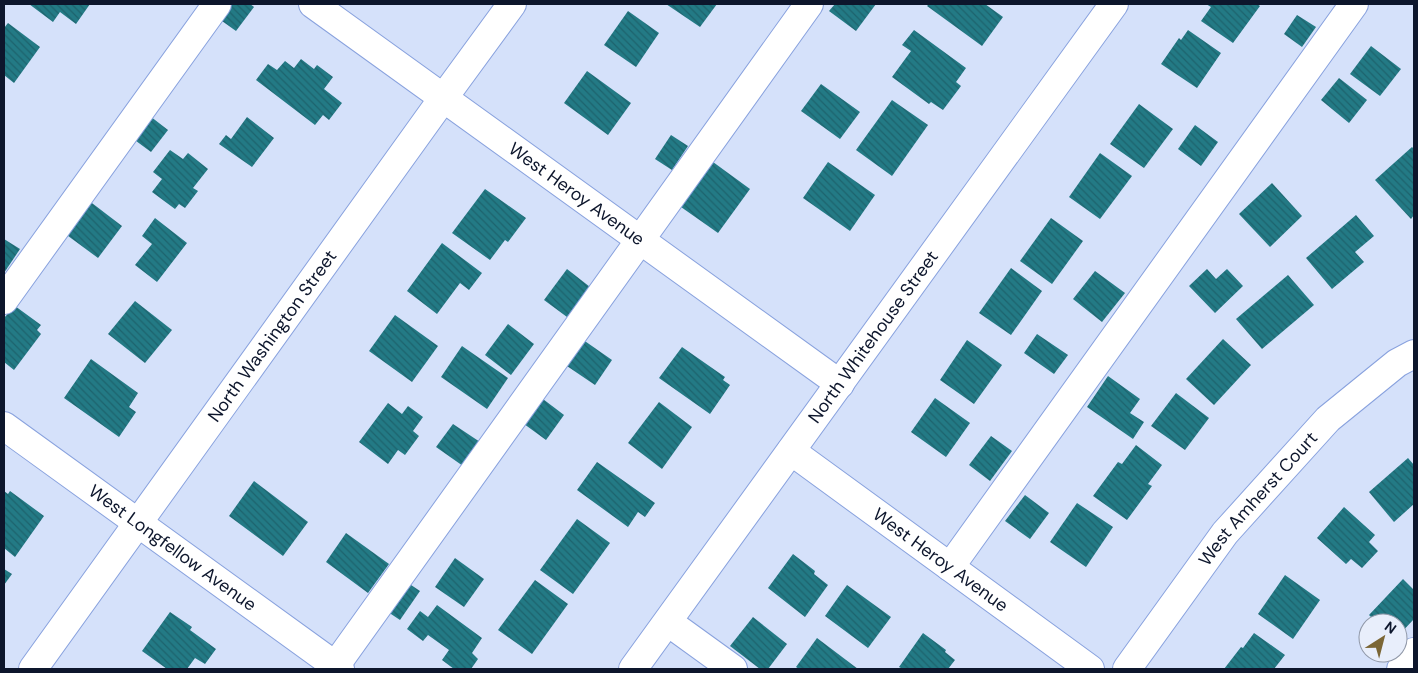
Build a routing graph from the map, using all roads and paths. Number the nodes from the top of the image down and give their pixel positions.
1 (217, 4) edge
2 (313, 4) edge
3 (512, 4) edge
4 (809, 4) edge
5 (1114, 4) edge
6 (1354, 4) edge
7 (444, 97) junction
8 (640, 239) junction
9 (4, 300) edge
10 (1414, 354) edge
11 (840, 384) junction
12 (4, 426) edge
13 (791, 451) junction
14 (138, 523) junction
15 (950, 566) junction
16 (668, 622) junction
17 (1414, 652) edge
18 (336, 668) edge
19 (33, 669) edge
20 (633, 669) edge
21 (733, 669) edge
22 (1090, 669) edge
23 (1127, 669) edge
24 (1401, 669) edge

1 - 9 street
2 - 7 street, West Heroy Avenue
3 - 7 street, North Washington Street
4 - 8 street
5 - 11 street, North Whitehouse Street
6 - 15 street
7 - 8 street, West Heroy Avenue
7 - 14 street, North Washington Street
8 - 11 street, West Heroy Avenue
8 - 18 street
10 - 23 street, West Amherst Court
11 - 13 street, North Whitehouse Street
12 - 14 street, West Longfellow Avenue
13 - 15 street, West Heroy Avenue
13 - 16 street, North Whitehouse Street
14 - 18 street, West Longfellow Avenue
14 - 19 street, North Washington Street
15 - 22 street, West Heroy Avenue
16 - 20 street, North Whitehouse Street
16 - 21 street
17 - 24 street

